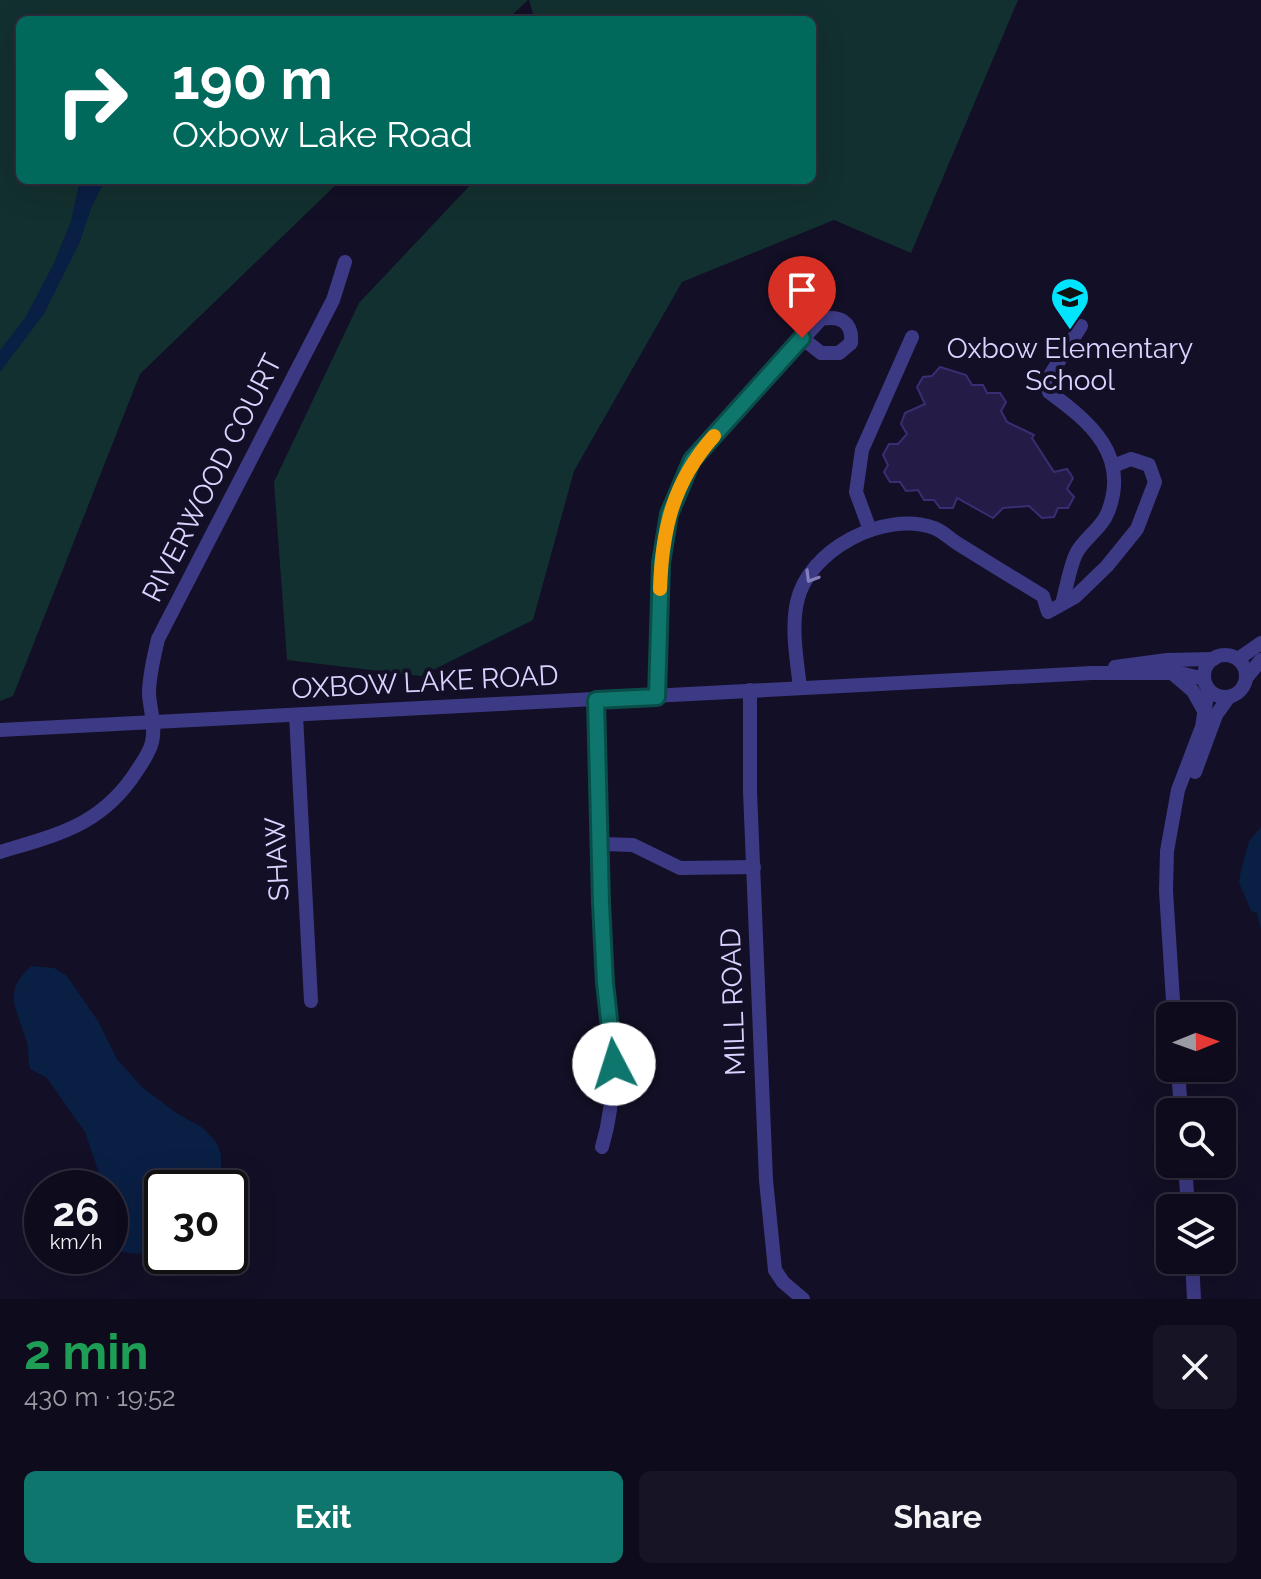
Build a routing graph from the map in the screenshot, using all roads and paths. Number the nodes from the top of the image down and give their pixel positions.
1 (345, 262) dead end
2 (1081, 326) dead end
3 (912, 337) dead end
4 (802, 338) dead end
5 (1113, 466) junction
6 (870, 530) junction
7 (1062, 604) junction
8 (1261, 643) edge
9 (1214, 659) junction
10 (1238, 659) junction
11 (1261, 660) edge
12 (1172, 672) junction
13 (1092, 673) junction
14 (1247, 677) junction
15 (1206, 684) junction
16 (800, 688) junction
17 (750, 690) junction
18 (657, 697) junction
19 (1229, 697) junction
20 (596, 700) junction
21 (1205, 712) junction
22 (296, 715) junction
23 (153, 723) junction
24 (0, 730) edge
25 (1178, 795) junction
26 (601, 844) junction
27 (0, 852) edge
28 (754, 867) junction
29 (311, 1001) dead end
30 (1173, 1002) edge
31 (602, 1147) dead end
32 (1193, 1274) edge
33 (803, 1299) edge
34 (1194, 1299) edge

1 - 23 street, RIVERWOOD COURT
2 - 5 street
3 - 6 street
4 - 18 street
5 - 7 street
5 - 7 street
6 - 7 street
6 -> 16 street
8 - 10 street
9 - 10 street
9 - 13 street, OXBOW LAKE ROAD
9 - 15 street
10 - 14 street
11 - 14 street
12 - 13 street, OXBOW LAKE ROAD
12 - 15 street, OXBOW LAKE ROAD
12 - 21 street
13 - 16 street, OXBOW LAKE ROAD
14 - 19 street
15 - 19 street
15 - 21 street
16 - 17 street, OXBOW LAKE ROAD
17 - 18 street, OXBOW LAKE ROAD
17 - 28 street, MILL ROAD
18 - 20 street, OXBOW LAKE ROAD
19 - 25 street
20 - 22 street, OXBOW LAKE ROAD
20 - 26 street
21 - 25 street
22 - 23 street, OXBOW LAKE ROAD
22 - 29 street, SHAW
23 - 24 street, OXBOW LAKE ROAD
23 - 27 street, RIVERWOOD COURT
25 - 30 street
26 - 28 street
26 - 31 street
28 - 33 street, MILL ROAD
32 - 34 street

